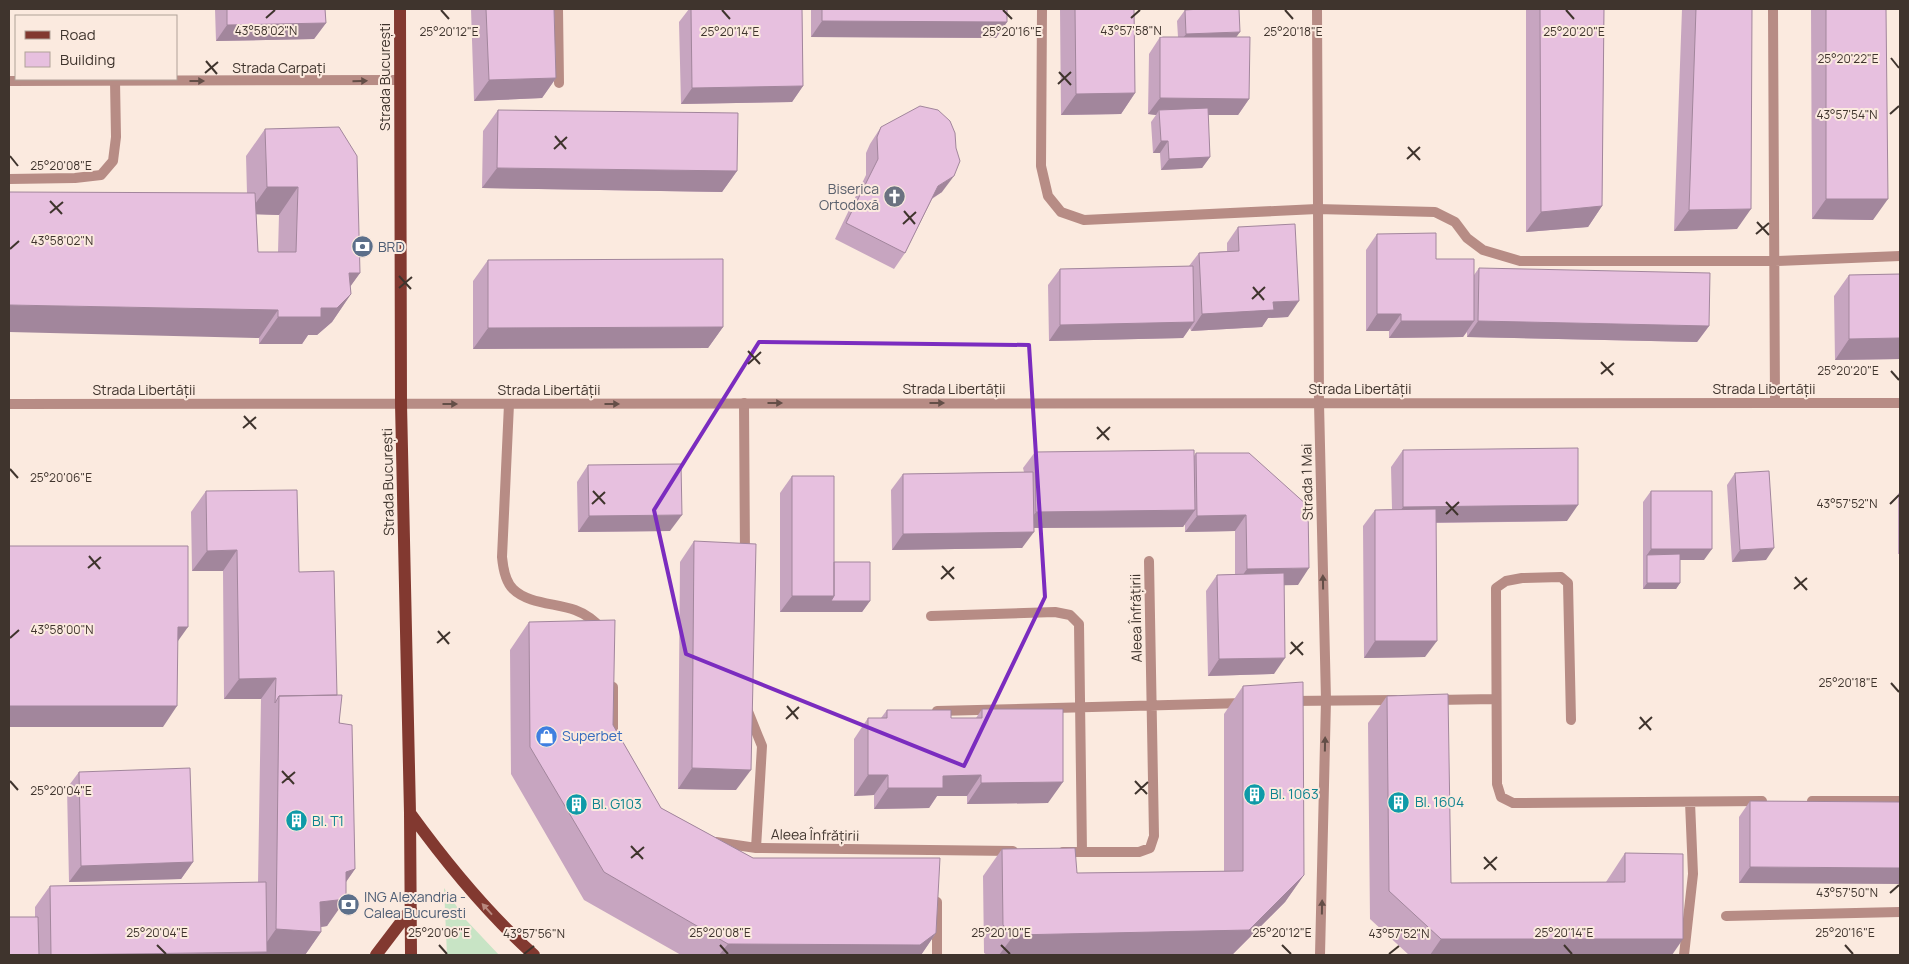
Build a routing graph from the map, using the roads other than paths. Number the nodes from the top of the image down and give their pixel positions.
1 (400, 9) edge
2 (558, 9) edge
3 (1042, 9) edge
4 (1317, 9) edge
5 (1773, 9) edge
6 (400, 80) junction
7 (9, 81) edge
8 (115, 81) junction
9 (558, 83) edge
10 (9, 179) edge
11 (1317, 209) junction
12 (1900, 256) edge
13 (1775, 260) junction
14 (1900, 402) edge
15 (744, 403) junction
16 (1319, 403) junction
17 (1775, 403) junction
18 (9, 404) edge
19 (401, 404) junction
20 (510, 404) junction
21 (1149, 561) dead end
22 (745, 570) edge
23 (931, 616) dead end
24 (609, 642) edge
25 (613, 679) edge
26 (746, 696) edge
27 (1496, 699) junction
28 (1326, 700) junction
29 (1406, 700) edge
30 (1426, 700) edge
31 (1258, 702) edge
32 (1278, 702) edge
33 (1150, 705) junction
34 (1079, 707) junction
35 (936, 711) edge
36 (1571, 720) dead end
37 (614, 748) edge
38 (1776, 801) edge
39 (1805, 801) edge
40 (1900, 801) edge
41 (1690, 802) junction
42 (410, 812) junction
43 (704, 838) edge
44 (756, 848) junction
45 (1024, 852) edge
46 (1053, 852) edge
47 (1082, 852) junction
48 (937, 889) edge
49 (411, 909) junction
50 (1900, 912) edge
51 (1726, 916) dead end
52 (376, 955) edge
53 (411, 955) edge
54 (534, 955) edge
55 (937, 955) edge
56 (1320, 955) edge
57 (1684, 955) edge

1 - 6 main road, Strada București
2 - 9 street
3 - 11 street
4 - 11 street, Strada 1 Mai
5 - 13 street
8 -> 6 street, Strada Carpați
6 - 19 main road, Strada București
7 - 8 street, Strada Carpați
8 - 10 street
11 - 13 street
11 - 16 street, Strada 1 Mai
12 - 13 street
13 - 17 street
14 - 17 street, Strada Libertății
15 -> 16 street, Strada Libertății
20 -> 15 street, Strada Libertății
15 - 22 street
16 - 17 street, Strada Libertății
28 -> 16 street, Strada 1 Mai
18 - 19 street, Strada Libertății
19 -> 20 street, Strada Libertății
19 - 42 main road, Strada București
20 - 24 street
21 - 33 street, Aleea Înfrățirii
23 - 34 street
25 - 37 street
26 - 44 street, Aleea Înfrățirii
27 - 30 street
27 - 36 street
27 - 41 street
28 - 29 street
28 - 32 street
56 -> 28 street, Strada 1 Mai
31 - 33 street
33 - 34 street
33 - 47 street, Aleea Înfrățirii
34 - 35 street
34 - 47 street
38 - 41 street
39 - 40 street
41 - 57 street
42 - 49 main road, Strada București
54 -> 42 main road
43 - 44 street
44 - 45 street, Aleea Înfrățirii
46 - 47 street, Aleea Înfrățirii
48 - 55 street
49 - 52 main road
49 - 53 main road, Strada București
50 - 51 street

